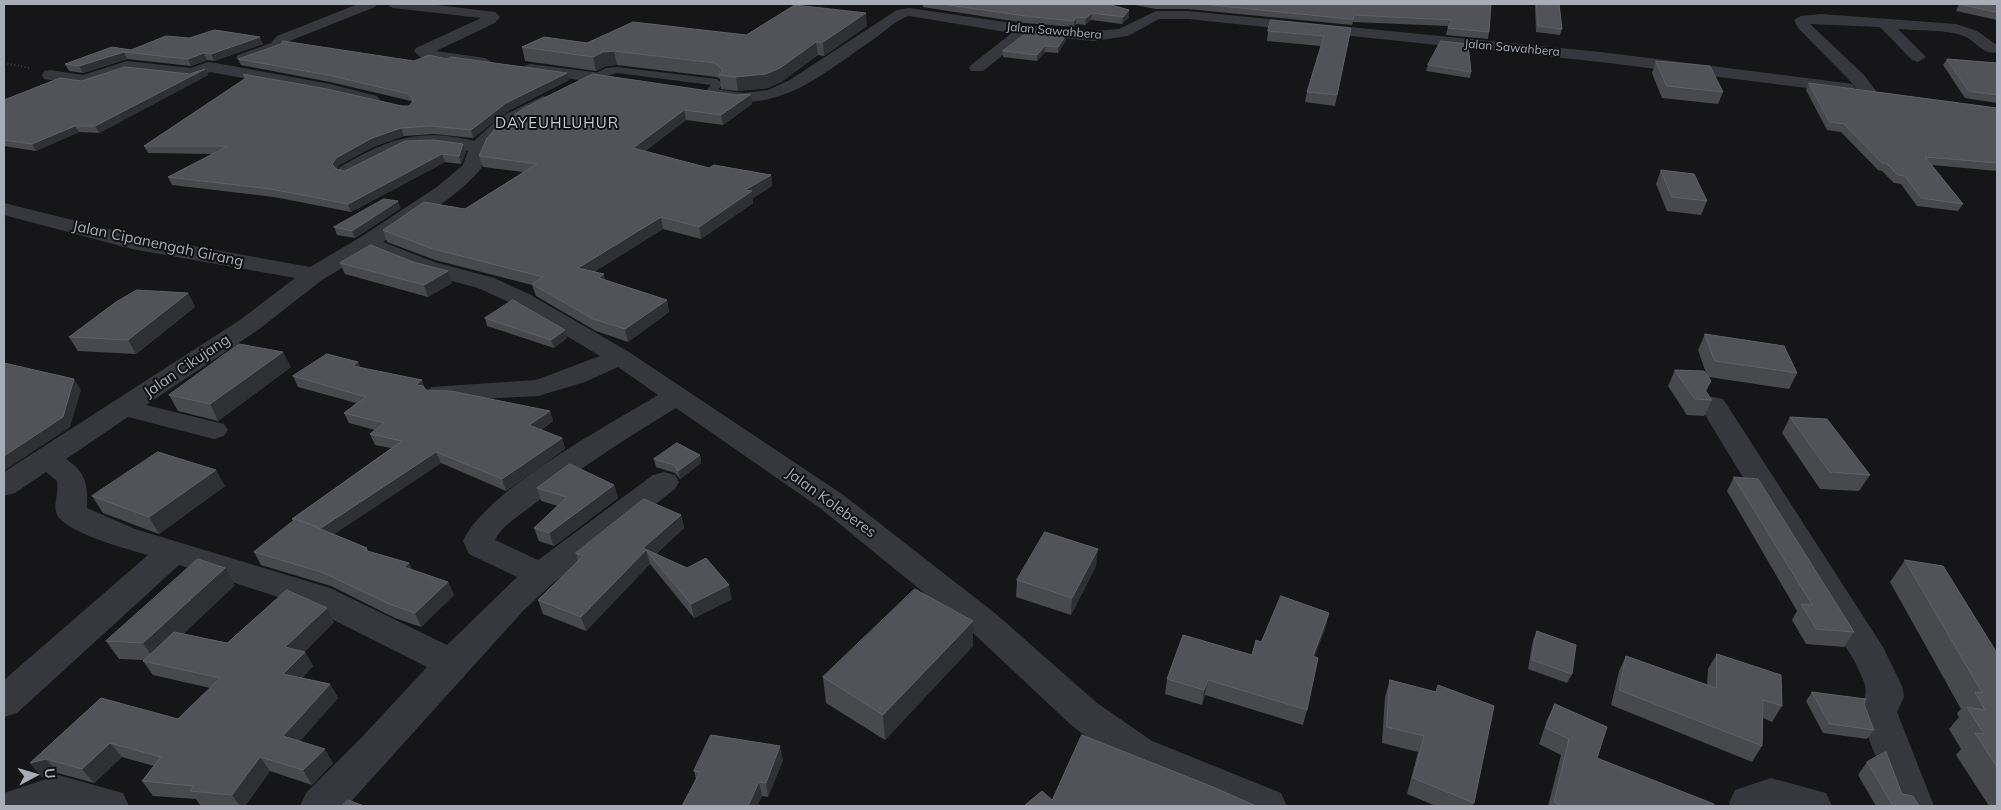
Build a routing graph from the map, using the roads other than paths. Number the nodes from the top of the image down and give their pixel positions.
1 (370, 4) edge
2 (393, 4) edge
3 (1829, 4) edge
4 (1127, 11) edge
5 (1156, 15) junction
6 (1840, 20) junction
7 (1884, 24) junction
8 (1026, 30) junction
9 (1992, 48) dead end
10 (1918, 57) dead end
11 (499, 65) edge
12 (517, 67) edge
13 (216, 68) junction
14 (977, 68) dead end
15 (50, 75) dead end
16 (593, 77) junction
17 (1867, 91) junction
18 (1886, 94) edge
19 (390, 104) edge
20 (479, 146) junction
21 (347, 171) edge
22 (4, 209) edge
23 (367, 243) junction
24 (314, 275) junction
25 (620, 357) junction
26 (441, 393) edge
27 (675, 397) junction
28 (1713, 405) edge
29 (123, 408) junction
30 (214, 430) dead end
31 (45, 458) junction
32 (664, 482) dead end
33 (4, 486) edge
34 (174, 551) junction
35 (542, 575) junction
36 (453, 664) junction
37 (4, 702) edge
38 (17, 806) edge
39 (109, 806) edge
40 (320, 806) edge
41 (1266, 806) edge
42 (1750, 806) edge
43 (1812, 806) edge
44 (1914, 806) edge

1 - 13 street
2 - 11 street
3 - 6 street
4 - 5 street
5 - 8 street, Jalan Sawahbera
5 - 17 street, Jalan Sawahbera
6 - 7 street
6 - 17 street
7 - 9 street
7 - 10 street
8 - 14 street
8 - 16 street, Jalan Sawahbera
12 - 16 street, Jalan Sawahbera
13 - 15 street
13 - 19 street
16 - 20 street
17 - 18 street, Jalan Sawahbera
20 - 21 street
20 - 23 street
22 - 24 street, Jalan Cipanengah Girang
23 - 24 street, Jalan Cikujang
23 - 25 street, Jalan Koleberes
24 - 29 street, Jalan Cikujang
25 - 26 street
25 - 27 street, Jalan Koleberes
27 - 35 street
27 - 41 street, Jalan Koleberes
28 - 44 street
29 - 30 street
29 - 31 street, Jalan Cikujang
31 - 33 street, Jalan Cikujang
31 - 34 street
32 - 35 street
34 - 36 street
34 - 37 street
35 - 36 street
36 - 40 street
38 - 39 street
42 - 43 street

